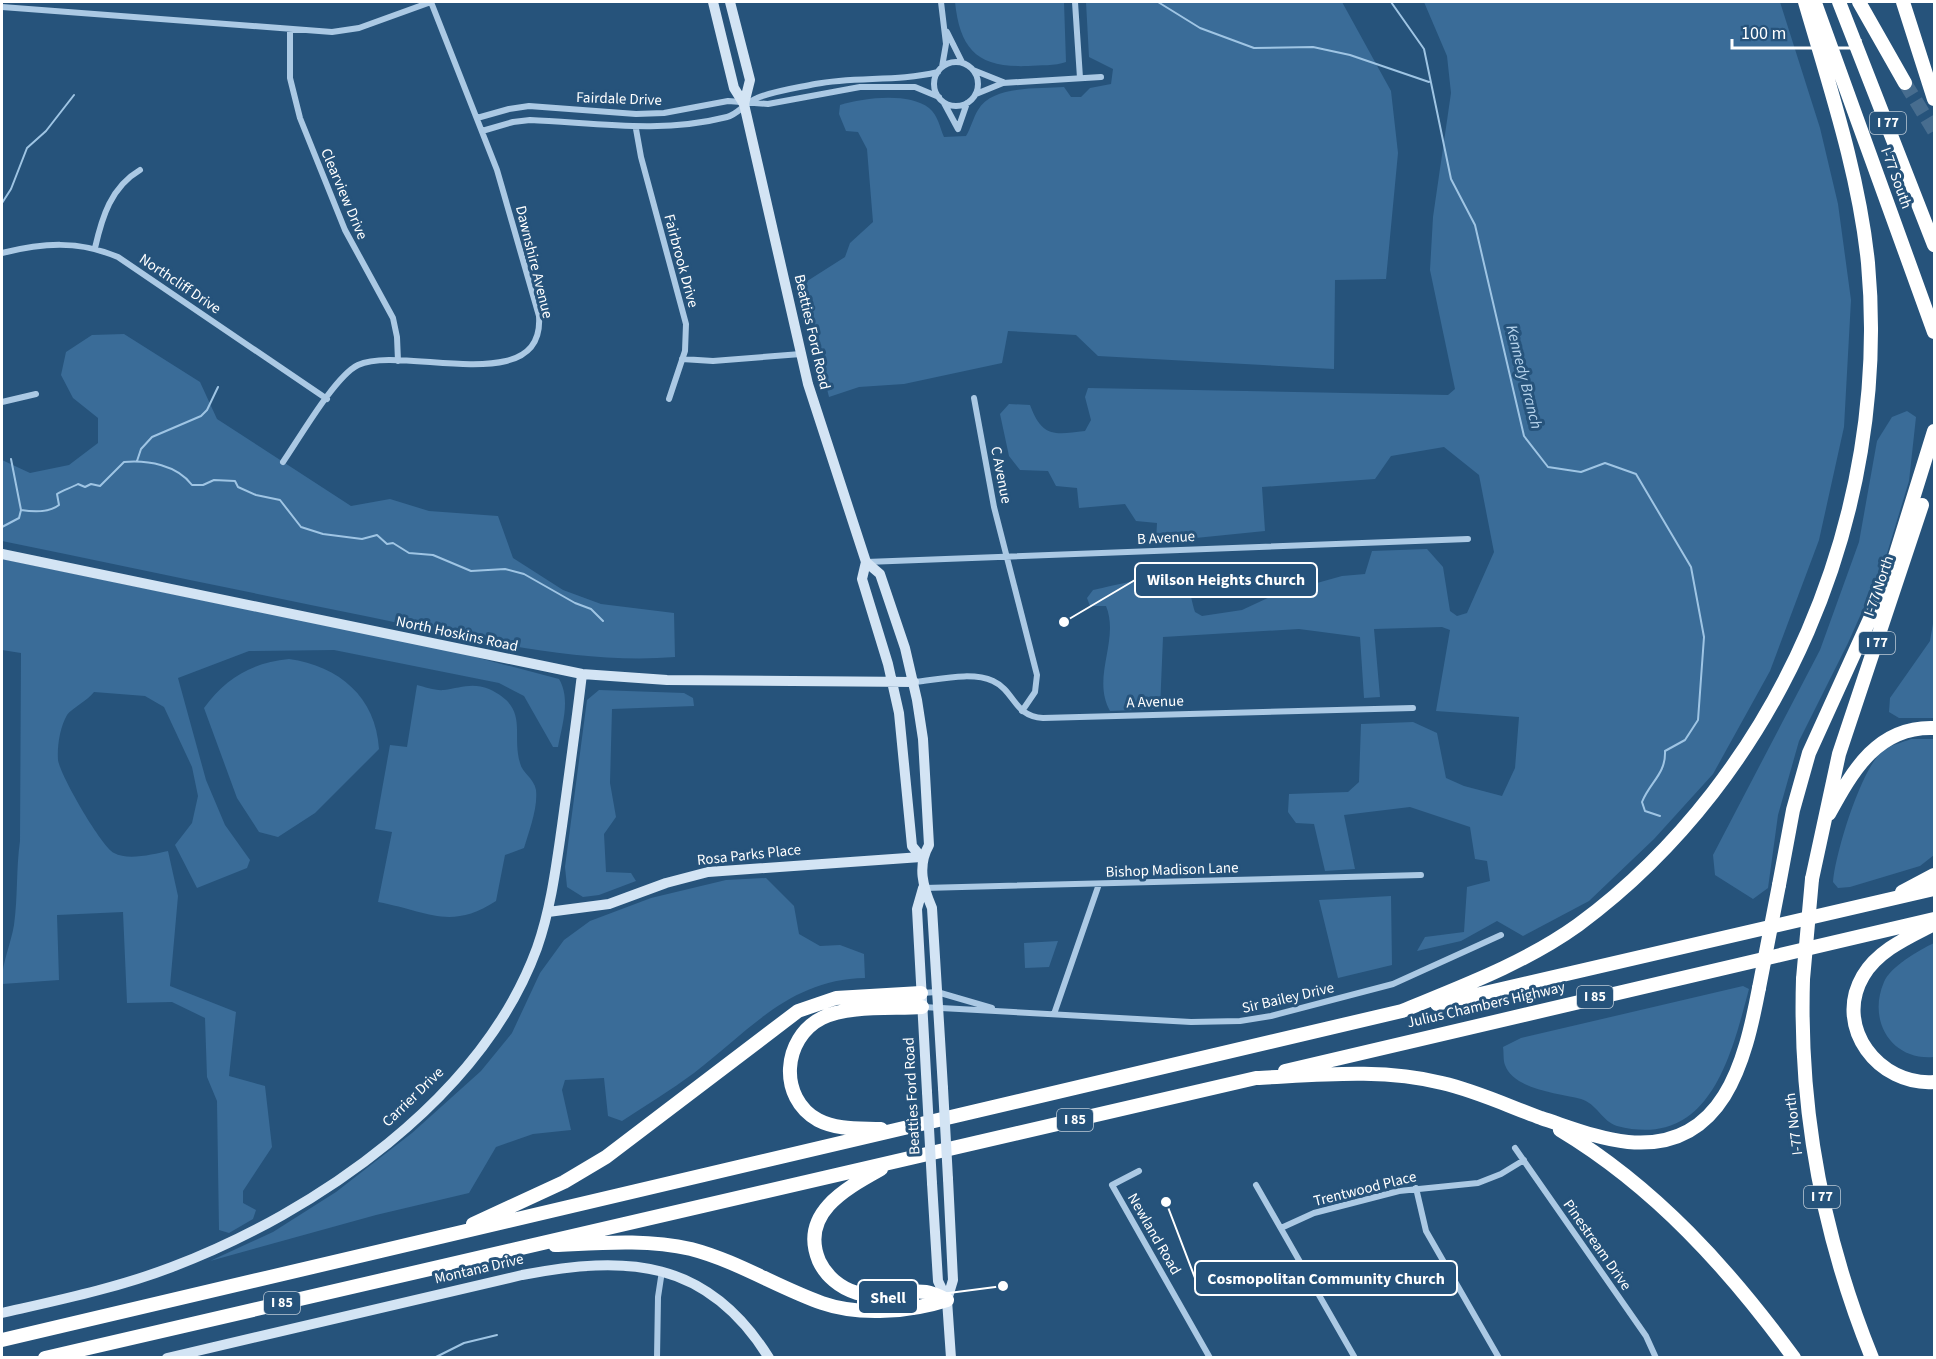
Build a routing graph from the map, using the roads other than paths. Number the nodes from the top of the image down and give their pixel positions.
1 (431, 2) edge
2 (713, 2) edge
3 (730, 2) edge
4 (941, 2) edge
5 (1075, 2) edge
6 (1805, 2) edge
7 (1814, 2) edge
8 (1839, 2) edge
9 (1859, 2) edge
10 (1903, 2) edge
11 (2, 8) edge
12 (945, 28) junction
13 (290, 30) junction
14 (962, 62) junction
15 (940, 70) junction
16 (972, 70) junction
17 (1101, 77) dead end
18 (1080, 78) junction
19 (1003, 83) junction
20 (1905, 83) tunnel mouth
21 (975, 95) junction
22 (1935, 99) edge
23 (941, 100) junction
24 (967, 103) junction
25 (744, 104) junction
26 (581, 111) junction
27 (652, 114) junction
28 (477, 118) junction
29 (580, 124) junction
30 (653, 128) junction
31 (636, 129) junction
32 (482, 131) junction
33 (140, 170) dead end
34 (1935, 245) edge
35 (95, 248) junction
36 (2, 253) edge
37 (1935, 332) edge
38 (801, 354) junction
39 (682, 359) junction
40 (399, 362) junction
41 (36, 394) dead end
42 (974, 398) dead end
43 (327, 399) junction
44 (669, 399) dead end
45 (2, 402) edge
46 (1935, 431) edge
47 (1935, 457) edge
48 (283, 462) dead end
49 (1468, 539) dead end
50 (2, 554) edge
51 (1008, 556) junction
52 (866, 562) junction
53 (582, 674) junction
54 (892, 681) junction
55 (914, 682) junction
56 (1413, 708) dead end
57 (1022, 711) junction
58 (1935, 728) edge
59 (1821, 829) junction
60 (921, 857) junction
61 (1422, 875) dead end
62 (1935, 875) edge
63 (1099, 884) junction
64 (923, 888) junction
65 (1935, 890) edge
66 (1885, 901) junction
67 (548, 912) junction
68 (1935, 921) edge
69 (1501, 935) dead end
70 (937, 992) junction
71 (921, 993) junction
72 (922, 1007) junction
73 (938, 1007) junction
74 (996, 1010) junction
75 (1402, 1011) junction
76 (1054, 1014) junction
77 (1257, 1078) junction
78 (1935, 1083) edge
79 (1538, 1117) junction
80 (895, 1129) junction
81 (1515, 1148) dead end
82 (1524, 1160) junction
83 (893, 1162) junction
84 (1139, 1171) dead end
85 (1256, 1185) dead end
86 (1416, 1188) junction
87 (1281, 1228) junction
88 (442, 1237) junction
89 (518, 1248) junction
90 (662, 1271) junction
91 (947, 1300) junction
92 (2, 1313) edge
93 (2, 1340) edge
94 (45, 1358) edge
95 (167, 1358) edge
96 (657, 1358) edge
97 (769, 1358) edge
98 (951, 1358) edge
99 (1210, 1358) edge
100 (1355, 1358) edge
101 (1499, 1358) edge
102 (1656, 1358) edge
103 (1794, 1358) edge
104 (1872, 1358) edge

1 - 13 street
1 - 28 street, Dawnshire Avenue
2 - 25 street, Beatties Ford Road
3 - 25 street, Beatties Ford Road
4 - 12 street
5 - 18 street
6 - 75 highway
7 - 37 highway, I-77 South / I 77
8 - 34 highway, I 77
9 - 20 highway
10 - 22 highway
11 - 13 street
12 - 14 street
12 - 15 street
13 - 40 street, Clearview Drive
14 - 15 street
14 - 16 street
15 - 23 street
15 - 25 street
16 - 19 street
16 - 21 street
17 - 18 street
18 - 19 street
19 - 21 street
21 - 24 street
23 - 24 street
23 - 24 street
23 - 25 street
25 - 27 street, Fairdale Drive
25 - 30 street, Fairdale Drive
25 - 38 street, Beatties Ford Road
26 - 27 street, Fairdale Drive
26 - 28 street, Fairdale Drive
26 - 29 street
27 - 30 street
28 - 32 street, Dawnshire Avenue
29 - 31 street, Fairdale Drive
29 - 32 street, Fairdale Drive
30 - 31 street, Fairdale Drive
31 - 39 street, Fairbrook Drive
32 - 40 street, Dawnshire Avenue
33 - 35 street
35 - 36 street, Northcliff Drive
35 - 43 street, Northcliff Drive
38 - 39 street
38 - 52 street, Beatties Ford Road
39 - 44 street, Fairbrook Drive
40 - 43 street, Dawnshire Avenue
41 - 45 street
42 - 51 street, C Avenue
43 - 48 street, Dawnshire Avenue
46 - 79 highway, bridge
47 - 59 highway, I-77 North / I 77
49 - 51 street, B Avenue
50 - 53 street, North Hoskins Road
51 - 52 street, B Avenue
51 - 57 street, C Avenue
52 - 54 street, Beatties Ford Road
52 - 55 street, Beatties Ford Road
53 - 54 street, North Hoskins Road
53 - 67 street, Carrier Drive
54 - 55 street, North Hoskins Road
54 - 60 street, Beatties Ford Road
55 - 57 street
55 - 60 street, Beatties Ford Road
56 - 57 street, A Avenue
58 - 59 highway
59 - 104 highway, I-77 North / I 77, bridge
60 - 64 street, Beatties Ford Road
60 - 67 street, Rosa Parks Place
61 - 63 street, Bishop Madison Lane
62 - 66 highway
63 - 64 street, Bishop Madison Lane
63 - 76 street
64 - 70 street, Beatties Ford Road
64 - 71 street, Beatties Ford Road
65 - 66 highway, Julius Chambers Highway / I 85
66 - 75 highway, Julius Chambers Highway / I 85
67 - 92 street, Carrier Drive
68 - 77 highway, Julius Chambers Highway / I 85
68 - 78 highway
69 - 76 street, Sir Bailey Drive
70 - 71 street, Sir Bailey Drive
70 - 73 street, Beatties Ford Road
70 - 74 street, Sir Bailey Drive
71 - 72 street, Beatties Ford Road
71 - 88 highway
72 - 73 street, Sir Bailey Drive
72 - 80 highway
72 - 91 street, Beatties Ford Road, bridge
73 - 74 street, Sir Bailey Drive
73 - 91 street, Beatties Ford Road, bridge
74 - 76 street, Sir Bailey Drive
75 - 80 highway, I 85
77 - 79 highway
77 - 83 highway, I 85
79 - 103 highway
80 - 88 highway, I 85
81 - 82 street, Pinestream Drive
82 - 86 street, Trentwood Place
82 - 102 street, Pinestream Drive
83 - 89 highway, I 85
83 - 91 highway
84 - 99 street, Newland Road
85 - 87 street
86 - 87 street, Trentwood Place
86 - 101 street
87 - 100 street
88 - 93 highway, I 85
89 - 91 highway
89 - 94 highway, I 85
90 - 95 street, Montana Drive
90 - 96 street
90 - 97 street, Montana Drive
91 - 98 street, Beatties Ford Road

